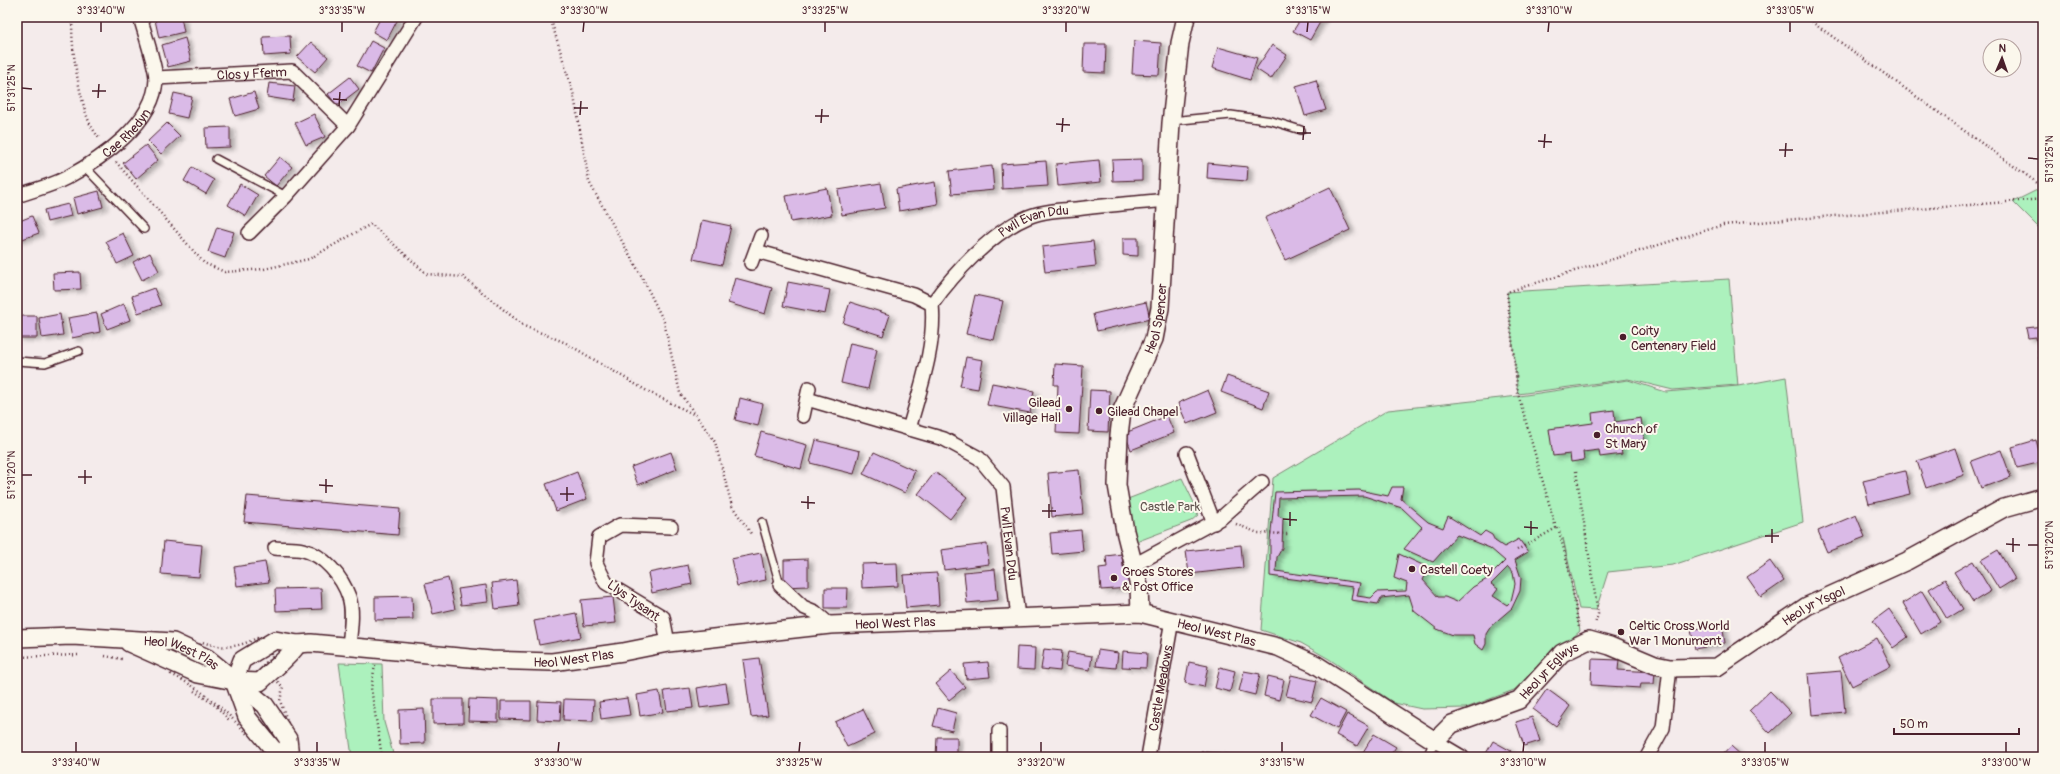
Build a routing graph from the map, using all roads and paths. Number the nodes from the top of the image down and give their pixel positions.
1 (73, 17) edge
2 (140, 17) edge
3 (416, 17) edge
4 (550, 17) edge
5 (1186, 17) edge
6 (1804, 17) edge
7 (156, 78) junction
8 (1171, 121) junction
9 (348, 126) junction
10 (1301, 130) dead end
11 (107, 152) junction
12 (216, 159) dead end
13 (84, 166) junction
14 (2043, 187) edge
15 (17, 196) edge
16 (286, 196) junction
17 (2043, 199) edge
18 (1167, 200) junction
19 (144, 229) dead end
20 (249, 233) dead end
21 (761, 236) dead end
22 (756, 251) junction
23 (751, 263) dead end
24 (932, 304) junction
25 (79, 351) dead end
26 (17, 361) edge
27 (693, 414) junction
28 (803, 416) dead end
29 (909, 429) junction
30 (1187, 453) dead end
31 (1576, 471) dead end
32 (1262, 482) dead end
33 (2043, 497) edge
34 (1217, 521) junction
35 (762, 522) dead end
36 (670, 527) dead end
37 (1556, 528) junction
38 (1288, 534) dead end
39 (754, 537) dead end
40 (275, 548) dead end
41 (1517, 550) dead end
42 (1134, 565) junction
43 (780, 585) joint
44 (1140, 613) junction
45 (1018, 618) junction
46 (1172, 620) junction
47 (830, 625) junction
48 (17, 638) edge
49 (1585, 642) junction
50 (668, 643) junction
51 (298, 644) junction
52 (349, 647) junction
53 (377, 650) junction
54 (84, 654) dead end
55 (100, 655) dead end
56 (17, 657) edge
57 (123, 659) dead end
58 (1670, 668) junction
59 (168, 675) dead end
60 (234, 681) junction
61 (999, 731) dead end
62 (1435, 740) junction
63 (249, 741) dead end
64 (286, 757) edge
65 (290, 757) edge
66 (382, 757) edge
67 (999, 757) edge
68 (1148, 757) edge
69 (1427, 757) edge
70 (1462, 757) edge
71 (1648, 757) edge

1 - 11 path
2 - 7 street, Cae Rhedyn
3 - 9 street
4 - 27 path
5 - 8 street, Heol Spencer
6 - 14 path
7 - 9 street, Clos y Fferm
7 - 11 street, Cae Rhedyn
8 - 10 lane
8 - 18 street, Heol Spencer
9 - 16 street
11 - 13 street, Cae Rhedyn
11 - 27 path
12 - 16 lane
13 - 15 street, Cae Rhedyn
13 - 19 lane
16 - 20 street
17 - 37 path
18 - 24 street, Pwll Evan Ddu
18 - 42 street, Heol Spencer
21 - 22 street
22 - 23 street
22 - 24 street
24 - 29 street
25 - 26 lane
27 - 39 path
28 - 29 street, Pwll Evan Ddu
29 - 45 street, Pwll Evan Ddu
30 - 34 street
31 - 49 path
32 - 34 street
33 - 58 street, Heol yr Ysgol
34 - 38 path
34 - 42 street
35 - 43 lane
36 - 50 street, Llys Tysant
37 - 41 path
37 - 49 path
40 - 52 street
42 - 44 street, Heol Spencer
43 - 47 street
44 - 45 street, Heol West Plas
44 - 46 street, Heol West Plas
45 - 47 street, Heol West Plas
46 - 62 street, Heol West Plas
46 - 68 street, Castle Meadows
47 - 50 street, Heol West Plas
48 - 60 street, Heol West Plas
49 - 58 street, Heol yr Eglwys
49 - 62 street, Heol yr Eglwys
50 - 53 street, Heol West Plas
51 - 52 street, Heol West Plas
51 - 60 street
51 - 60 street, Heol West Plas
52 - 53 street, Heol West Plas
53 - 66 path
54 - 56 path
55 - 57 path
58 - 71 street
59 - 63 path
60 - 64 street
60 - 65 street
61 - 67 street
62 - 69 lane
62 - 70 street, Heol West Plas

